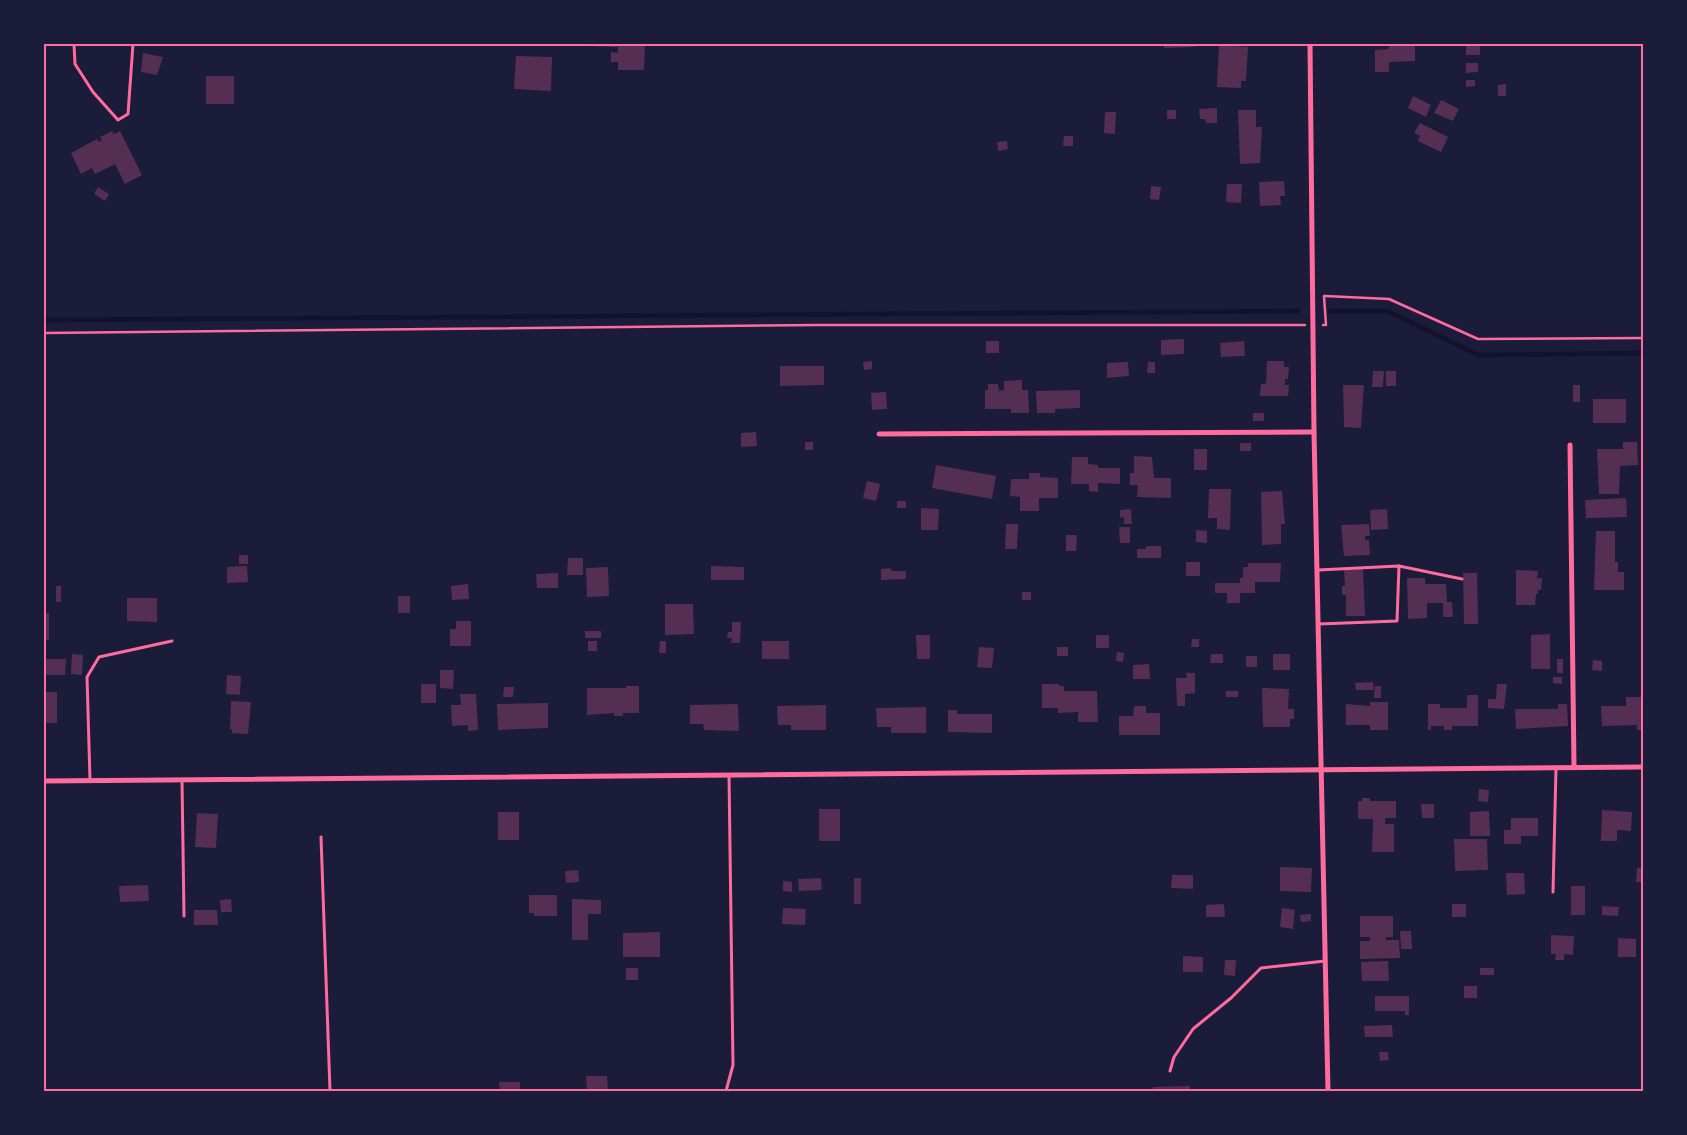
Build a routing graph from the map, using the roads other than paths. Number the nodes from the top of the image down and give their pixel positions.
1 (74, 44) edge
2 (132, 44) edge
3 (1310, 44) edge
4 (1314, 432) junction
5 (879, 434) dead end
6 (1570, 445) dead end
7 (1398, 566) junction
8 (1318, 570) junction
9 (1462, 579) dead end
10 (1319, 624) junction
11 (172, 641) dead end
12 (1643, 766) edge
13 (1556, 767) junction
14 (1574, 767) junction
15 (1322, 770) junction
16 (729, 776) junction
17 (182, 780) junction
18 (44, 781) edge
19 (90, 781) junction
20 (321, 837) dead end
21 (1554, 892) dead end
22 (184, 916) dead end
23 (1326, 961) junction
24 (1170, 1071) dead end
25 (330, 1091) edge
26 (726, 1091) edge
27 (1328, 1091) edge

1 - 2 lane
3 - 4 street
4 - 5 street
4 - 8 street
6 - 14 street
7 - 8 lane
7 - 9 lane
7 - 10 lane
8 - 10 street
10 - 15 street
11 - 19 lane
12 - 14 street
13 - 14 street
13 - 15 street
13 - 21 lane
15 - 16 street
15 - 23 street
16 - 17 street
16 - 26 lane
17 - 19 street
17 - 22 lane
18 - 19 street
20 - 25 lane
23 - 24 lane
23 - 27 street

